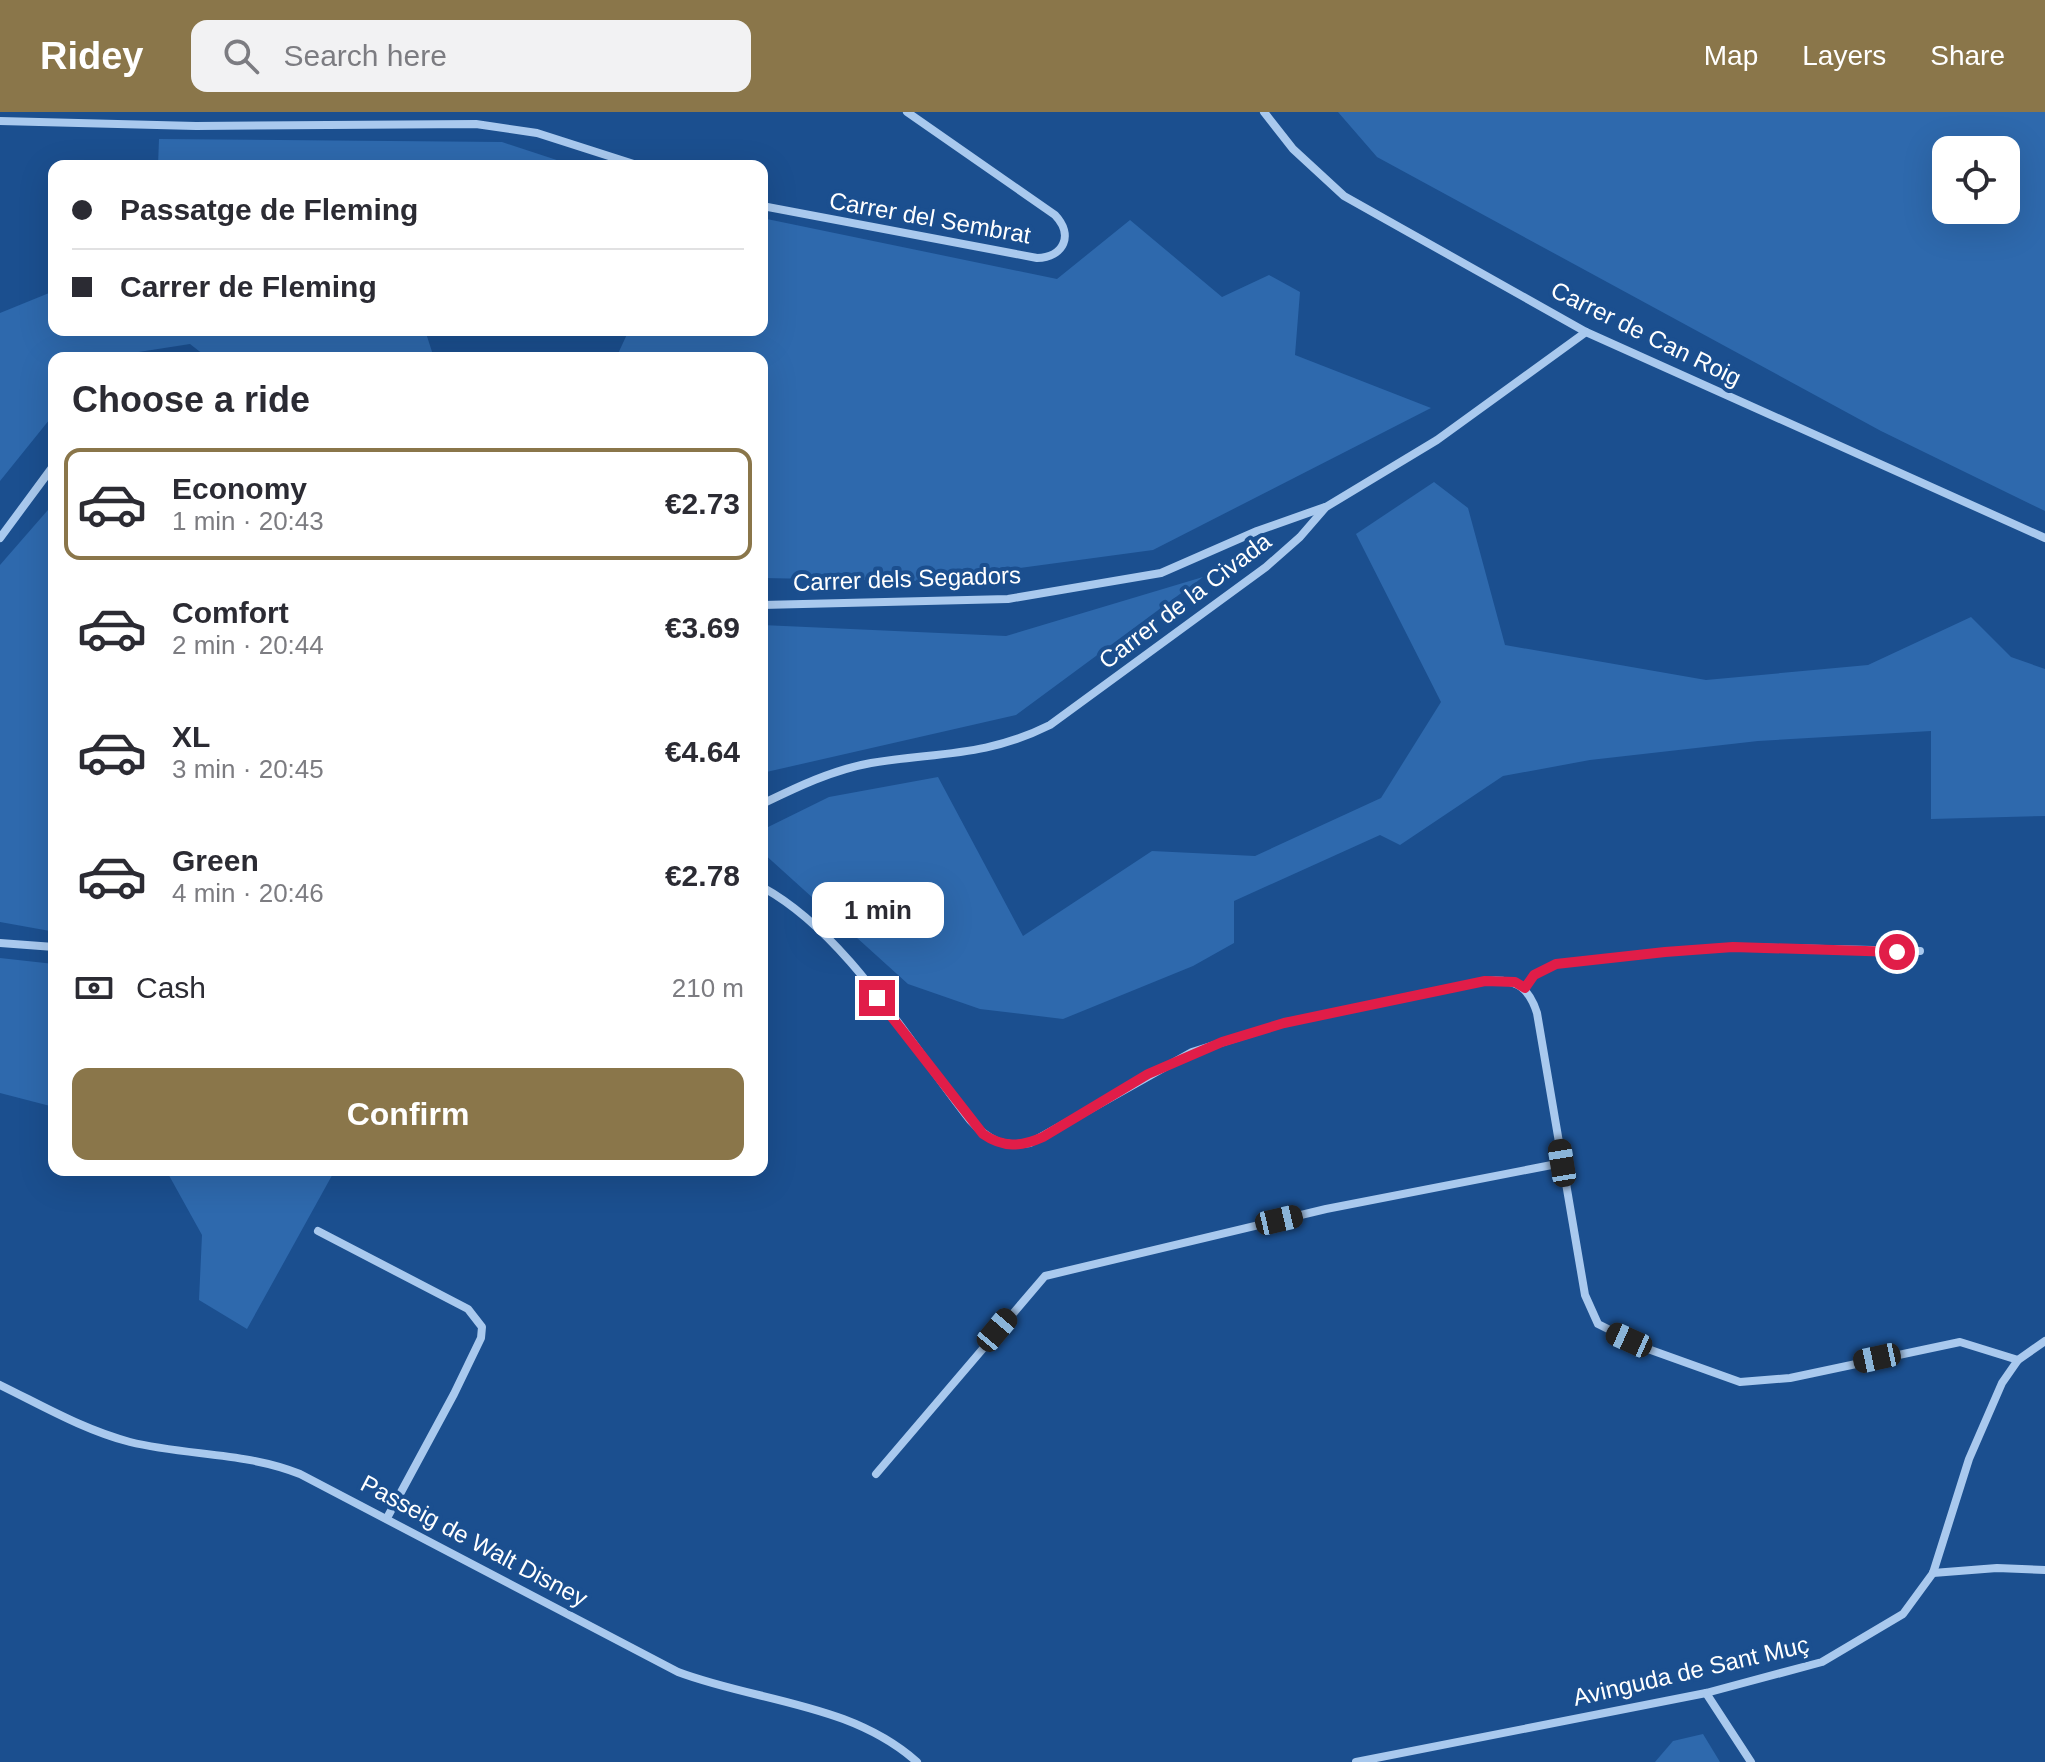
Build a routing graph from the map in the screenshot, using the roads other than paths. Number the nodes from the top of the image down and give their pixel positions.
1 (907, 112) edge
2 (1264, 112) edge
3 (0, 121) edge
4 (621, 160) edge
5 (768, 207) edge
6 (1586, 332) junction
7 (48, 473) edge
8 (1326, 507) junction
9 (0, 538) edge
10 (2045, 538) edge
11 (768, 605) edge
12 (768, 801) edge
13 (768, 890) edge
14 (0, 943) edge
15 (48, 947) edge
16 (1920, 951) dead end
17 (1525, 988) junction
18 (1562, 1163) junction
19 (318, 1231) dead end
20 (2045, 1341) edge
21 (2018, 1360) junction
22 (0, 1385) edge
23 (876, 1474) dead end
24 (387, 1518) junction
25 (2045, 1570) edge
26 (1933, 1573) junction
27 (1706, 1693) junction
28 (917, 1762) edge
29 (1356, 1762) edge
30 (1751, 1762) edge

1 - 5 street, Carrer del Sembrat
2 - 6 street, Carrer de Can Roig
3 - 4 street
6 - 8 street, Carrer de la Civada
6 - 10 street, Carrer de Can Roig
7 - 9 street
8 - 11 street, Carrer dels Segadors
8 - 12 street, Carrer de la Civada
13 - 17 street
14 - 15 street
16 - 17 street
17 - 18 street
18 - 21 street
18 - 23 street
19 - 24 street
20 - 21 street, Avinguda de Sant Muç
21 - 26 street, Avinguda de Sant Muç
22 - 24 street, Passeig de Walt Disney
24 - 28 street, Passeig de Walt Disney
25 - 26 street
26 - 27 street, Avinguda de Sant Muç
27 - 29 street, Avinguda de Sant Muç
27 - 30 street

